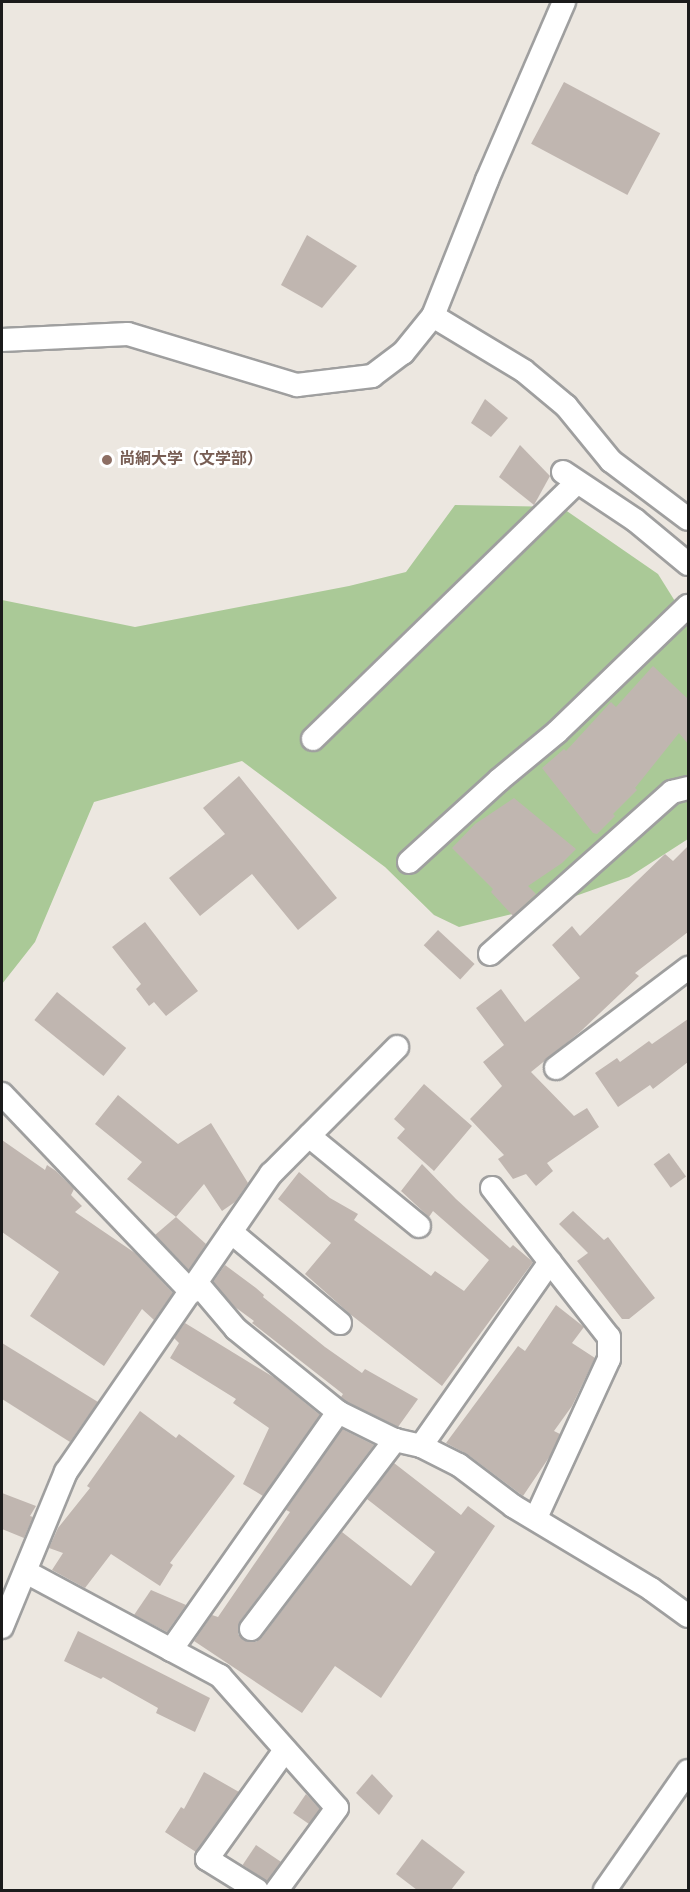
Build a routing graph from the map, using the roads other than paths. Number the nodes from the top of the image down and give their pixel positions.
1 (564, 2) edge
2 (433, 316) junction
3 (2, 340) edge
4 (688, 519) edge
5 (688, 564) edge
6 (688, 606) edge
7 (313, 740) dead end
8 (688, 788) edge
9 (410, 862) dead end
10 (490, 954) dead end
11 (688, 968) edge
12 (397, 1047) dead end
13 (556, 1068) dead end
14 (2, 1094) edge
15 (309, 1136) junction
16 (492, 1188) dead end
17 (419, 1226) dead end
18 (231, 1232) junction
19 (550, 1262) junction
20 (194, 1288) junction
21 (340, 1323) dead end
22 (338, 1412) junction
23 (395, 1440) junction
24 (421, 1446) junction
25 (536, 1518) junction
26 (26, 1572) junction
27 (688, 1616) edge
28 (2, 1628) edge
29 (251, 1629) dead end
30 (171, 1650) junction
31 (285, 1749) junction
32 (688, 1771) edge
33 (257, 1890) edge
34 (277, 1890) edge
35 (605, 1890) edge

1 - 2 street
2 - 3 street
2 - 4 street
5 - 7 street
6 - 9 street
8 - 10 street
11 - 13 street
12 - 15 street
14 - 20 street
15 - 17 street
15 - 18 street
16 - 19 street
18 - 20 street
18 - 21 street
19 - 24 street
19 - 25 street
20 - 22 street
20 - 26 street
22 - 23 street
22 - 30 street
23 - 24 street
23 - 29 street
24 - 25 street
25 - 27 street
26 - 28 street
26 - 30 street
30 - 31 street
31 - 33 street
31 - 34 street
32 - 35 street

